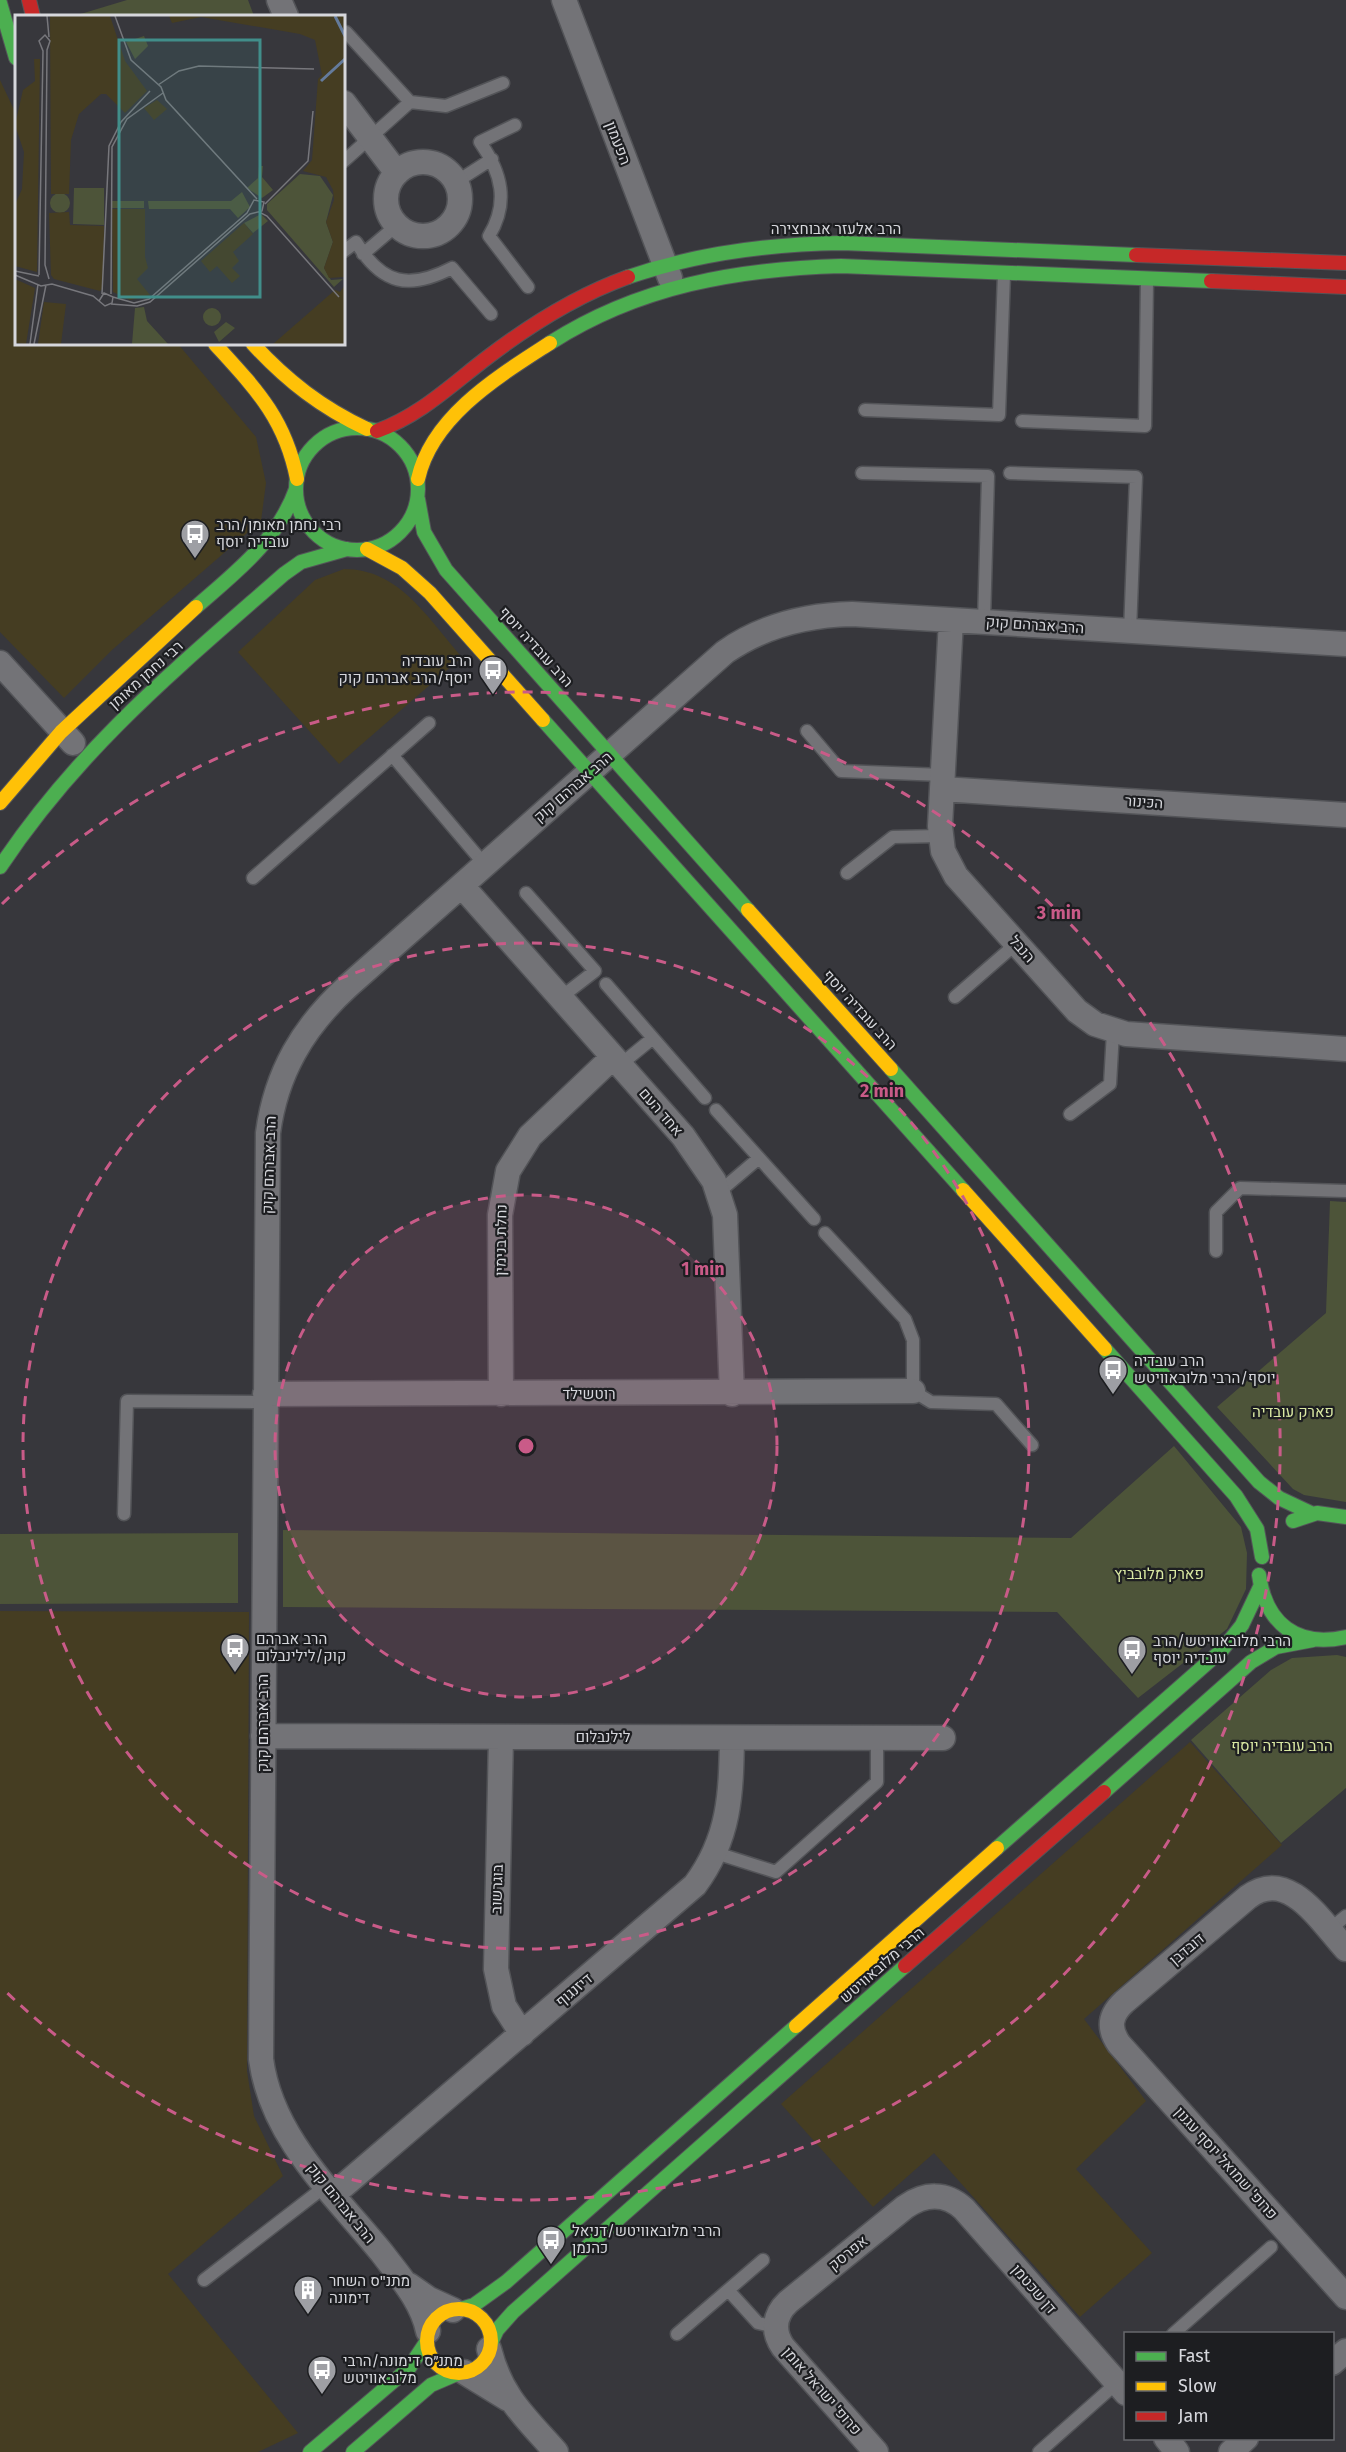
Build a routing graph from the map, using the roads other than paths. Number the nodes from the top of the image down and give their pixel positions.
1 (29, 0) edge
2 (279, 0) edge
3 (564, 0) edge
4 (0, 3) edge
5 (33, 15) edge
6 (286, 15) edge
7 (346, 32) dead end
8 (15, 55) edge
9 (503, 83) dead end
10 (410, 102) junction
11 (345, 104) edge
12 (515, 125) dead end
13 (370, 138) junction
14 (492, 159) junction
15 (345, 160) edge
16 (396, 173) junction
17 (456, 182) junction
18 (396, 225) junction
19 (345, 250) edge
20 (363, 254) junction
21 (1346, 263) edge
22 (1004, 273) junction
23 (668, 275) junction
24 (1147, 279) junction
25 (1346, 286) edge
26 (528, 287) dead end
27 (491, 314) dead end
28 (216, 345) edge
29 (254, 345) edge
30 (865, 410) dead end
31 (1022, 421) dead end
32 (372, 430) junction
33 (862, 473) dead end
34 (1010, 473) dead end
35 (418, 479) junction
36 (297, 484) junction
37 (418, 499) junction
38 (347, 549) junction
39 (367, 549) junction
40 (951, 620) junction
41 (984, 622) junction
42 (1130, 631) junction
43 (1346, 644) edge
44 (0, 663) edge
45 (429, 723) dead end
46 (60, 730) junction
47 (807, 731) dead end
48 (392, 755) junction
49 (610, 755) junction
50 (84, 756) junction
51 (590, 773) junction
52 (942, 782) junction
53 (0, 803) edge
54 (1346, 815) edge
55 (940, 836) junction
56 (485, 865) junction
57 (0, 867) edge
58 (847, 873) dead end
59 (253, 878) dead end
60 (462, 886) junction
61 (526, 893) dead end
62 (1017, 943) junction
63 (606, 984) dead end
64 (955, 997) dead end
65 (560, 998) junction
66 (1113, 1032) junction
67 (652, 1038) junction
68 (1346, 1049) edge
69 (616, 1061) junction
70 (705, 1098) dead end
71 (716, 1110) dead end
72 (1070, 1114) dead end
73 (759, 1158) junction
74 (1346, 1191) edge
75 (718, 1192) junction
76 (814, 1219) dead end
77 (825, 1233) dead end
78 (1216, 1251) dead end
79 (913, 1391) junction
80 (501, 1394) junction
81 (732, 1394) junction
82 (266, 1398) junction
83 (1032, 1445) dead end
84 (124, 1514) dead end
85 (1313, 1514) junction
86 (1345, 1516) edge
87 (1262, 1557) junction
88 (1260, 1587) junction
89 (1342, 1639) edge
90 (1313, 1640) junction
91 (263, 1736) junction
92 (501, 1737) junction
93 (732, 1738) junction
94 (877, 1738) junction
95 (943, 1738) dead end
96 (716, 1853) junction
97 (1337, 1923) edge
98 (1346, 1949) edge
99 (1111, 2025) joint
100 (522, 2034) junction
101 (330, 2189) junction
102 (935, 2196) joint
103 (1271, 2247) dead end
104 (763, 2260) dead end
105 (401, 2277) junction
106 (204, 2280) dead end
107 (728, 2290) junction
108 (1346, 2297) edge
109 (457, 2309) junction
110 (775, 2327) junction
111 (1175, 2332) edge
112 (676, 2334) dead end
113 (428, 2336) junction
114 (490, 2346) junction
115 (1346, 2351) edge
116 (1334, 2361) edge
117 (461, 2373) junction
118 (1123, 2384) edge
119 (510, 2400) junction
120 (1167, 2440) edge
121 (1245, 2440) edge
122 (310, 2452) edge
123 (353, 2452) edge
124 (556, 2452) edge
125 (876, 2452) edge
126 (1039, 2452) edge
127 (1177, 2452) edge
128 (1231, 2452) edge

1 - 5 street
2 - 6 street
3 - 23 street, הפעמון
4 - 8 street
7 - 10 lane
9 - 10 lane
10 - 13 lane
11 - 13 street
12 - 14 lane
13 - 15 lane
13 - 16 street
14 - 17 lane
14 - 26 lane
16 - 17 street
16 - 18 street
17 - 18 street
18 - 20 lane
19 - 20 lane
20 - 27 lane
21 - 23 street, הרב אלעזר אבוחצירה
22 - 23 street, הרב אלעזר אבוחצירה
22 - 24 street, הרב אלעזר אבוחצירה
22 - 30 lane
23 - 32 street, הרב אלעזר אבוחצירה
23 - 35 street, הרב אלעזר אבוחצירה
24 - 25 street, הרב אלעזר אבוחצירה
24 - 31 lane
28 - 36 street
29 - 32 street
32 - 35 street
32 - 36 street
33 - 41 lane
34 - 42 lane
35 - 37 street
36 - 38 street
36 - 46 street, רבי נחמן מאומן
37 - 39 street
37 - 49 street, הרב עובדיה יוסף
38 - 39 street
38 - 50 street, רבי נחמן מאומן
39 - 51 street
40 - 41 street, הרב אברהם קוק
40 - 49 street, הרב אברהם קוק
40 - 52 street, הנבל
41 - 42 street, הרב אברהם קוק
42 - 43 street, הרב אברהם קוק
44 - 46 street
45 - 48 lane
46 - 50 street
46 - 53 street, רבי נחמן מאומן
47 - 52 lane
48 - 56 lane
48 - 59 lane
49 - 51 street, הרב אברהם קוק
49 - 85 street, הרב עובדיה יוסף
50 - 57 street, רבי נחמן מאומן
51 - 56 street, הרב אברהם קוק
51 - 87 street
52 - 54 street, הכינור
52 - 55 street, הנבל
55 - 58 lane
55 - 62 street, הנבל
56 - 60 street, הרב אברהם קוק
60 - 65 street, אחד העם
60 - 82 street, הרב אברהם קוק
61 - 65 lane
62 - 64 lane
62 - 66 street, הנבל
63 - 67 lane
65 - 69 street, אחד העם
66 - 68 street, הנבל
66 - 72 lane
67 - 69 lane
67 - 70 lane
69 - 75 street, אחד העם
69 - 80 street, נחלת בנימין
71 - 73 lane
73 - 75 lane
73 - 76 lane
74 - 78 lane
75 - 81 street, אחד העם
77 - 79 lane
79 - 81 street, רוטשילד
79 - 83 lane
80 - 81 street, רוטשילד
80 - 82 street, רוטשילד
82 - 84 lane
82 - 91 street, הרב אברהם קוק
85 - 86 street
85 - 87 street
87 - 88 street
88 - 90 street
88 - 109 street, הרבי מלובאוויטש
89 - 90 street
90 - 114 street, הרבי מלובאוויטש
91 - 92 street, לילנבלום
91 - 101 street, הרב אברהם קוק
92 - 93 street, לילנבלום
92 - 100 street, בוגרשוב
93 - 94 street, לילנבלום
93 - 96 street, דיזנגוף
94 - 95 street, לילנבלום
94 - 96 lane
96 - 100 street, דיזנגוף
97 - 98 street
97 - 99 street, דובדבן
99 - 108 street, פרופ' שמואל יוסף עגנון
100 - 101 street, דיזנגוף
101 - 105 street, הרב אברהם קוק
101 - 106 lane
102 - 110 street, אפרסק
102 - 118 street, דן שכטמן
103 - 111 lane
104 - 107 lane
105 - 109 street, הרב אברהם קוק
105 - 113 street, הרב אברהם קוק
107 - 110 lane
107 - 112 lane
109 - 113 street
109 - 114 street
110 - 125 street, פרופ' ישראל אומן
113 - 117 street
113 - 122 street
114 - 117 street
114 - 119 street
115 - 116 street
117 - 119 street
117 - 123 street
118 - 126 lane
119 - 124 street
120 - 127 street
121 - 128 street

